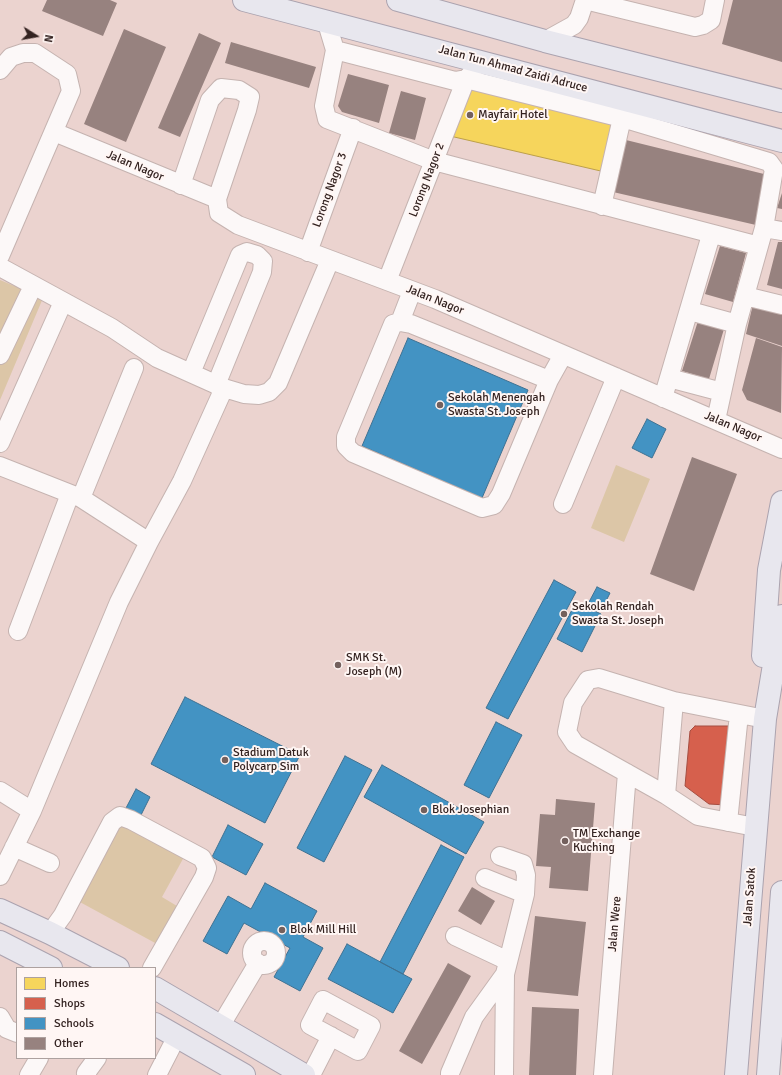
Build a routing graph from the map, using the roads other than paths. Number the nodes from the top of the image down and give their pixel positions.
1 (244, 0) edge
2 (585, 0) edge
3 (715, 0) edge
4 (406, 1) edge
5 (326, 20) junction
6 (545, 41) junction
7 (335, 50) junction
8 (484, 62) junction
9 (0, 70) edge
10 (466, 79) junction
11 (782, 101) edge
12 (622, 118) junction
13 (353, 128) junction
14 (54, 132) junction
15 (782, 141) edge
16 (434, 161) junction
17 (181, 184) junction
18 (218, 199) junction
19 (602, 206) junction
20 (764, 228) junction
21 (782, 231) edge
22 (261, 234) junction
23 (711, 235) junction
24 (759, 246) junction
25 (308, 252) junction
26 (254, 254) junction
27 (0, 256) edge
28 (330, 260) junction
29 (0, 267) edge
30 (387, 281) junction
31 (33, 286) junction
32 (412, 291) junction
33 (745, 296) junction
34 (63, 302) junction
35 (782, 305) edge
36 (690, 311) junction
37 (400, 322) junction
38 (738, 324) junction
39 (0, 355) edge
40 (563, 355) junction
41 (134, 368) dead end
42 (191, 373) junction
43 (616, 377) junction
44 (669, 378) junction
45 (549, 380) junction
46 (220, 386) junction
47 (722, 392) junction
48 (663, 398) junction
49 (716, 420) junction
50 (0, 443) edge
51 (782, 449) edge
52 (0, 466) edge
53 (75, 496) junction
54 (782, 502) edge
55 (563, 504) dead end
56 (149, 542) junction
57 (782, 616) edge
58 (18, 631) dead end
59 (674, 701) junction
60 (738, 714) junction
61 (765, 719) junction
62 (627, 773) junction
63 (0, 791) edge
64 (666, 795) junction
65 (32, 811) junction
66 (728, 822) junction
67 (755, 827) junction
68 (500, 856) dead end
69 (5, 862) edge
70 (50, 863) dead end
71 (485, 878) dead end
72 (525, 894) junction
73 (782, 903) edge
74 (0, 910) edge
75 (50, 933) junction
76 (455, 936) dead end
77 (0, 942) edge
78 (258, 963) dead end
79 (49, 967) edge
80 (116, 967) edge
81 (153, 967) edge
82 (507, 967) junction
83 (156, 989) edge
84 (156, 1025) edge
85 (221, 1025) junction
86 (177, 1036) junction
87 (331, 1036) dead end
88 (38, 1059) edge
89 (95, 1059) edge
90 (29, 1075) edge
91 (87, 1075) edge
92 (158, 1075) edge
93 (244, 1075) edge
94 (304, 1075) edge
95 (311, 1075) edge
96 (450, 1075) edge
97 (504, 1075) edge
98 (603, 1075) edge
99 (736, 1075) edge
100 (768, 1075) edge

1 - 5 main road, Jalan Tun Ahmad Zaidi Adruce
2 - 3 street
2 - 6 street
4 - 6 main road
5 - 7 street
5 - 8 main road, Jalan Tun Ahmad Zaidi Adruce
6 - 11 main road
7 - 10 street
7 - 13 street
8 - 10 street
8 - 15 main road, Jalan Tun Ahmad Zaidi Adruce
9 - 14 street
10 - 12 street
10 - 16 street, Lorong Nagor 2
12 - 19 street
12 - 20 street
13 - 16 street
13 - 25 street, Lorong Nagor 3
14 - 17 street, Jalan Nagor
14 - 27 street
16 - 19 street
16 - 30 street, Lorong Nagor 2
17 - 18 street, Jalan Nagor
17 - 18 street
18 - 22 street, Jalan Nagor
19 - 23 street
20 - 21 street
20 - 24 street
22 - 25 street, Jalan Nagor
22 - 26 street
23 - 24 street
23 - 36 street
24 - 33 street
25 - 28 street, Jalan Nagor
26 - 42 street
26 - 46 street
28 - 30 street, Jalan Nagor
28 - 46 street
29 - 31 street
30 - 32 street, Jalan Nagor
31 - 34 street
31 - 39 street
32 - 37 street
32 - 40 street, Jalan Nagor
33 - 35 street
33 - 38 street
34 - 42 street
34 - 50 street
36 - 38 street
36 - 44 street
37 - 45 street
37 - 45 street
38 - 47 street
40 - 43 street, Jalan Nagor
40 - 45 street
41 - 53 street
42 - 46 street
43 - 48 street, Jalan Nagor
43 - 55 street
44 - 47 street
44 - 48 street
46 - 56 street
47 - 49 street
48 - 49 street, Jalan Nagor
49 - 51 street, Jalan Nagor
52 - 53 street
53 - 56 street
53 - 58 street
54 - 61 main road, Jalan Satok
56 - 65 street
57 - 61 main road, Jalan Satok
59 - 60 street
59 - 62 street
59 - 64 street
60 - 61 street
60 - 66 street
61 - 67 main road, Jalan Satok
62 - 64 street
62 - 98 street, Jalan Were
63 - 65 street
64 - 66 street
65 - 69 street
66 - 67 street
67 - 99 main road, Jalan Satok
68 - 72 street
69 - 70 street
71 - 72 street
72 - 82 street
73 - 100 main road
74 - 75 main road
75 - 80 main road
75 - 81 street
76 - 82 street
77 - 79 main road
78 - 85 street
82 - 96 street
82 - 97 street
83 - 85 main road
84 - 86 main road
85 - 94 main road
86 - 92 street
86 - 93 main road
87 - 95 street
88 - 90 street
89 - 91 street

